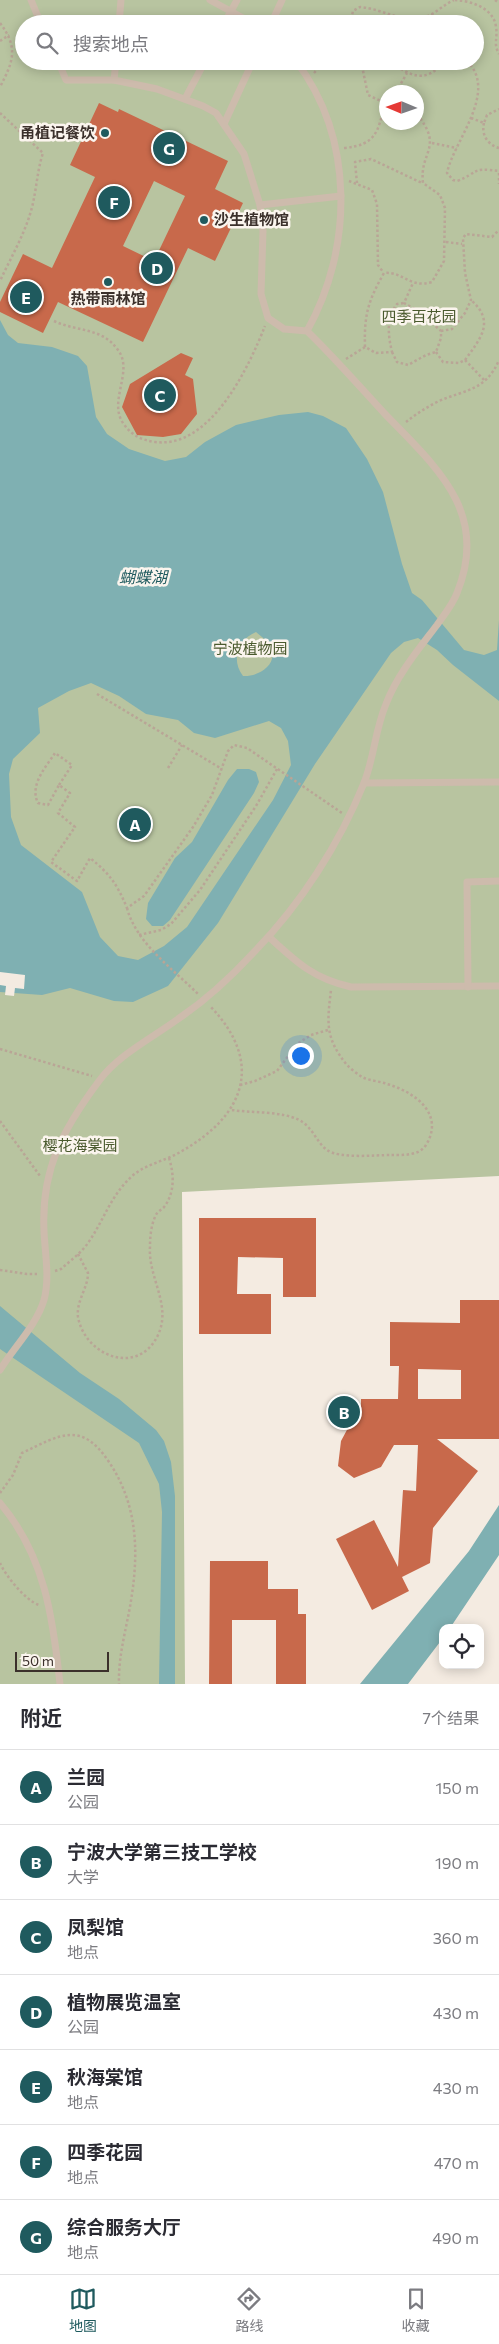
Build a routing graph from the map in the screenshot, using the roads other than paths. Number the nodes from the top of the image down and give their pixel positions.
1 (31, 0) edge
2 (121, 0) edge
3 (210, 0) edge
4 (237, 0) edge
5 (282, 0) edge
6 (231, 10) junction
7 (37, 15) edge
8 (120, 15) edge
9 (228, 15) edge
10 (239, 15) edge
11 (275, 15) edge
12 (62, 70) edge
13 (115, 70) edge
14 (200, 70) edge
15 (249, 70) edge
16 (302, 70) edge
17 (114, 80) junction
18 (186, 99) junction
19 (224, 124) junction
20 (341, 196) junction
21 (260, 205) junction
22 (307, 331) junction
23 (499, 782) edge
24 (364, 783) junction
25 (499, 881) edge
26 (269, 937) junction
27 (499, 986) edge
28 (468, 987) junction
29 (0, 1370) edge
30 (0, 1503) edge
31 (60, 1684) edge

1 - 7 lane
2 - 8 lane
3 - 6 lane
4 - 6 lane
5 - 11 lane
6 - 9 lane
6 - 10 lane
12 - 17 lane
13 - 17 lane
14 - 18 lane
15 - 19 lane
16 - 20 lane
17 - 18 lane
18 - 19 lane
19 - 21 lane
20 - 21 lane
20 - 22 lane
21 - 22 lane
22 - 24 lane
23 - 24 lane
24 - 26 lane
25 - 28 lane
26 - 28 lane
26 - 29 lane
27 - 28 lane
30 - 31 lane

